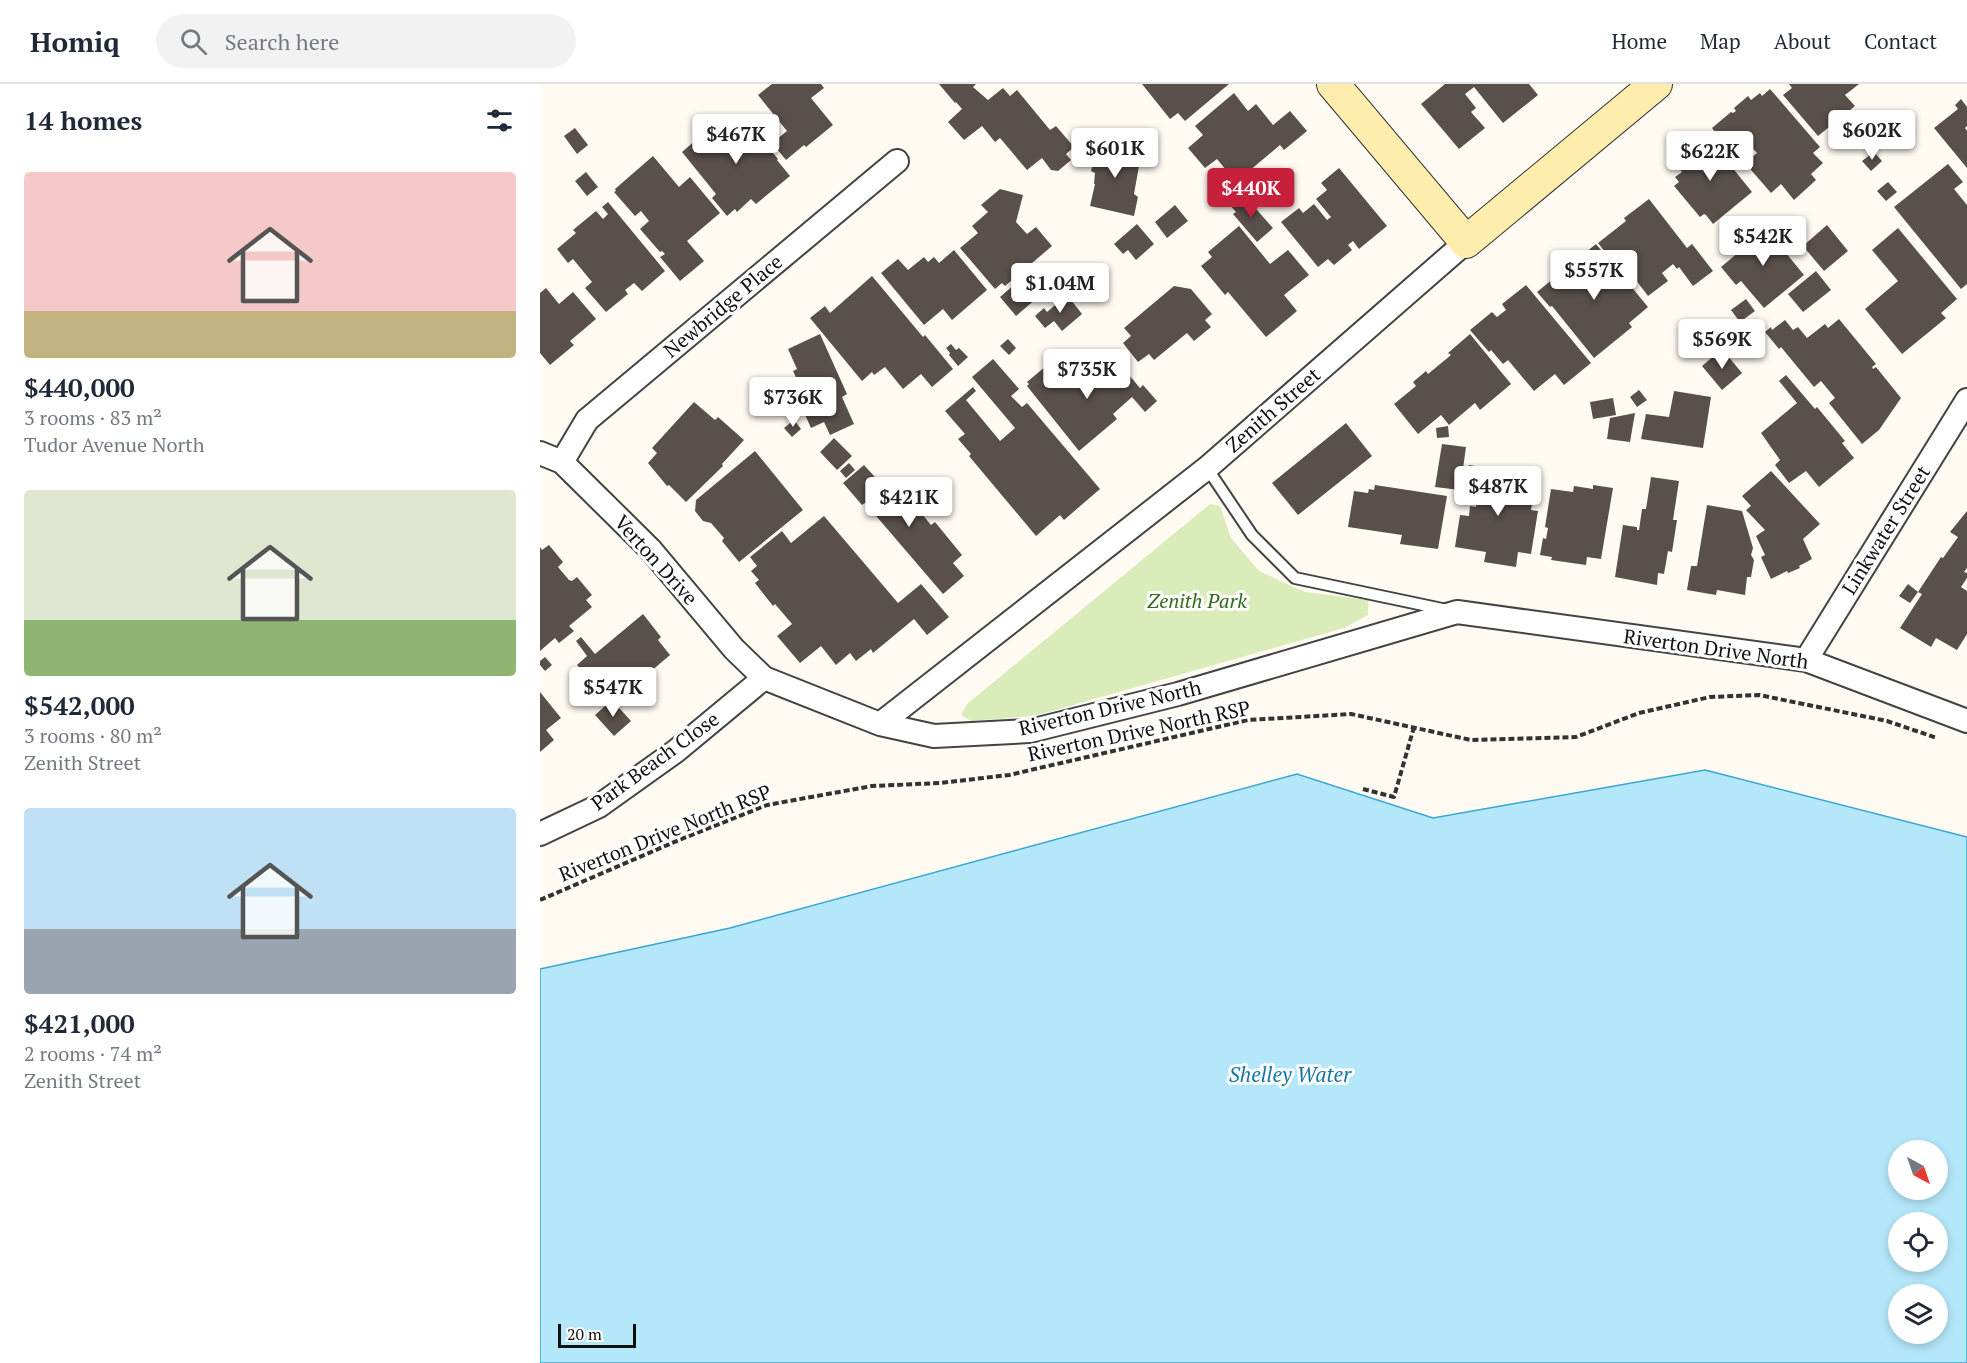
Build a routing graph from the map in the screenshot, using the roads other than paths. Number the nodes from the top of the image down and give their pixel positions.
1 (1333, 84) edge
2 (1656, 84) edge
3 (897, 161) dead end
4 (1466, 242) junction
5 (1967, 400) edge
6 (540, 453) edge
7 (562, 462) junction
8 (1207, 468) junction
9 (1457, 612) junction
10 (1806, 660) junction
11 (764, 678) junction
12 (1967, 721) edge
13 (880, 724) junction
14 (540, 834) edge

1 - 4 street
2 - 4 street, Zenith Street
3 - 7 street, Newbridge Place
4 - 8 street, Zenith Street
5 - 10 street, Linkwater Street
6 - 7 street, Verton Drive
7 - 11 street, Verton Drive
8 - 9 lane, Riverton Drive North
8 - 13 street, Zenith Street
9 - 10 street, Riverton Drive North
9 - 13 street, Riverton Drive North
10 - 12 street, Riverton Drive North
11 - 13 street, Riverton Drive North
11 - 14 street, Park Beach Close

